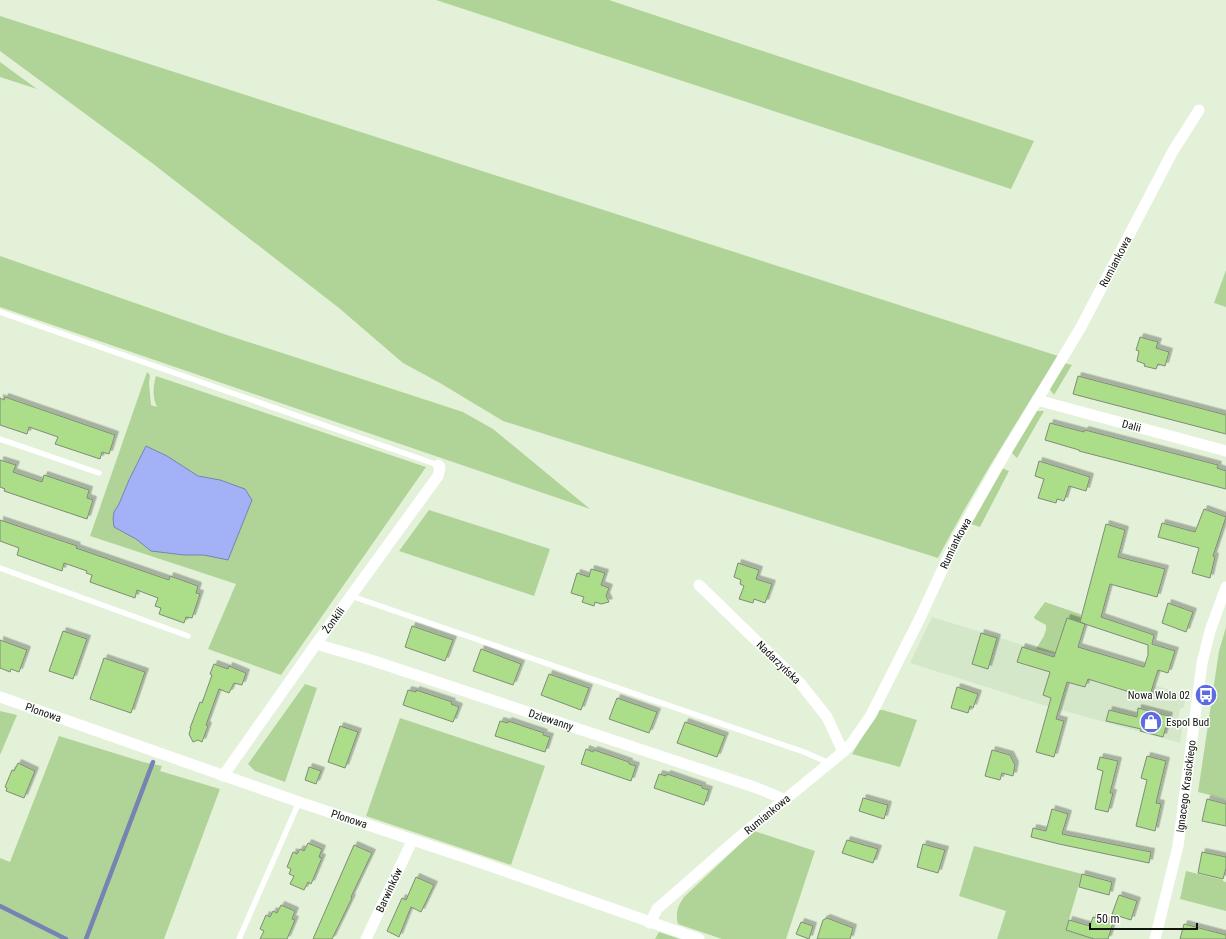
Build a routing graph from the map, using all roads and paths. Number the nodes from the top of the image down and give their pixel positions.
1 (1199, 110) dead end
2 (0, 312) edge
3 (1037, 400) junction
4 (0, 438) edge
5 (1226, 451) edge
6 (438, 465) joint
7 (99, 473) dead end
8 (0, 568) edge
9 (699, 585) dead end
10 (1226, 587) edge
11 (351, 596) junction
12 (188, 636) dead end
13 (316, 644) junction
14 (0, 697) edge
15 (843, 752) junction
16 (830, 763) junction
17 (223, 776) junction
18 (786, 800) junction
19 (299, 802) junction
20 (412, 841) junction
21 (650, 923) junction
22 (239, 939) edge
23 (366, 939) edge
24 (699, 939) edge
25 (1156, 939) edge

1 - 3 street, Rumiankowa
2 - 6 lane
3 - 5 street, Dalii
3 - 15 street, Rumiankowa
4 - 7 lane
6 - 11 street, Żonkili
8 - 12 lane
9 - 15 street, Nadarzyńska
10 - 25 street, Ignacego Krasickiego
11 - 13 street, Żonkili
11 - 16 lane
13 - 17 street, Żonkili
13 - 18 street, Dziewanny
14 - 17 street, Plonowa
15 - 16 street, Rumiankowa
16 - 18 street, Rumiankowa
17 - 19 street, Plonowa
18 - 21 street, Rumiankowa
19 - 20 street, Plonowa
19 - 22 lane
20 - 21 street, Plonowa
20 - 23 street, Barwinków
21 - 24 street, Plonowa

